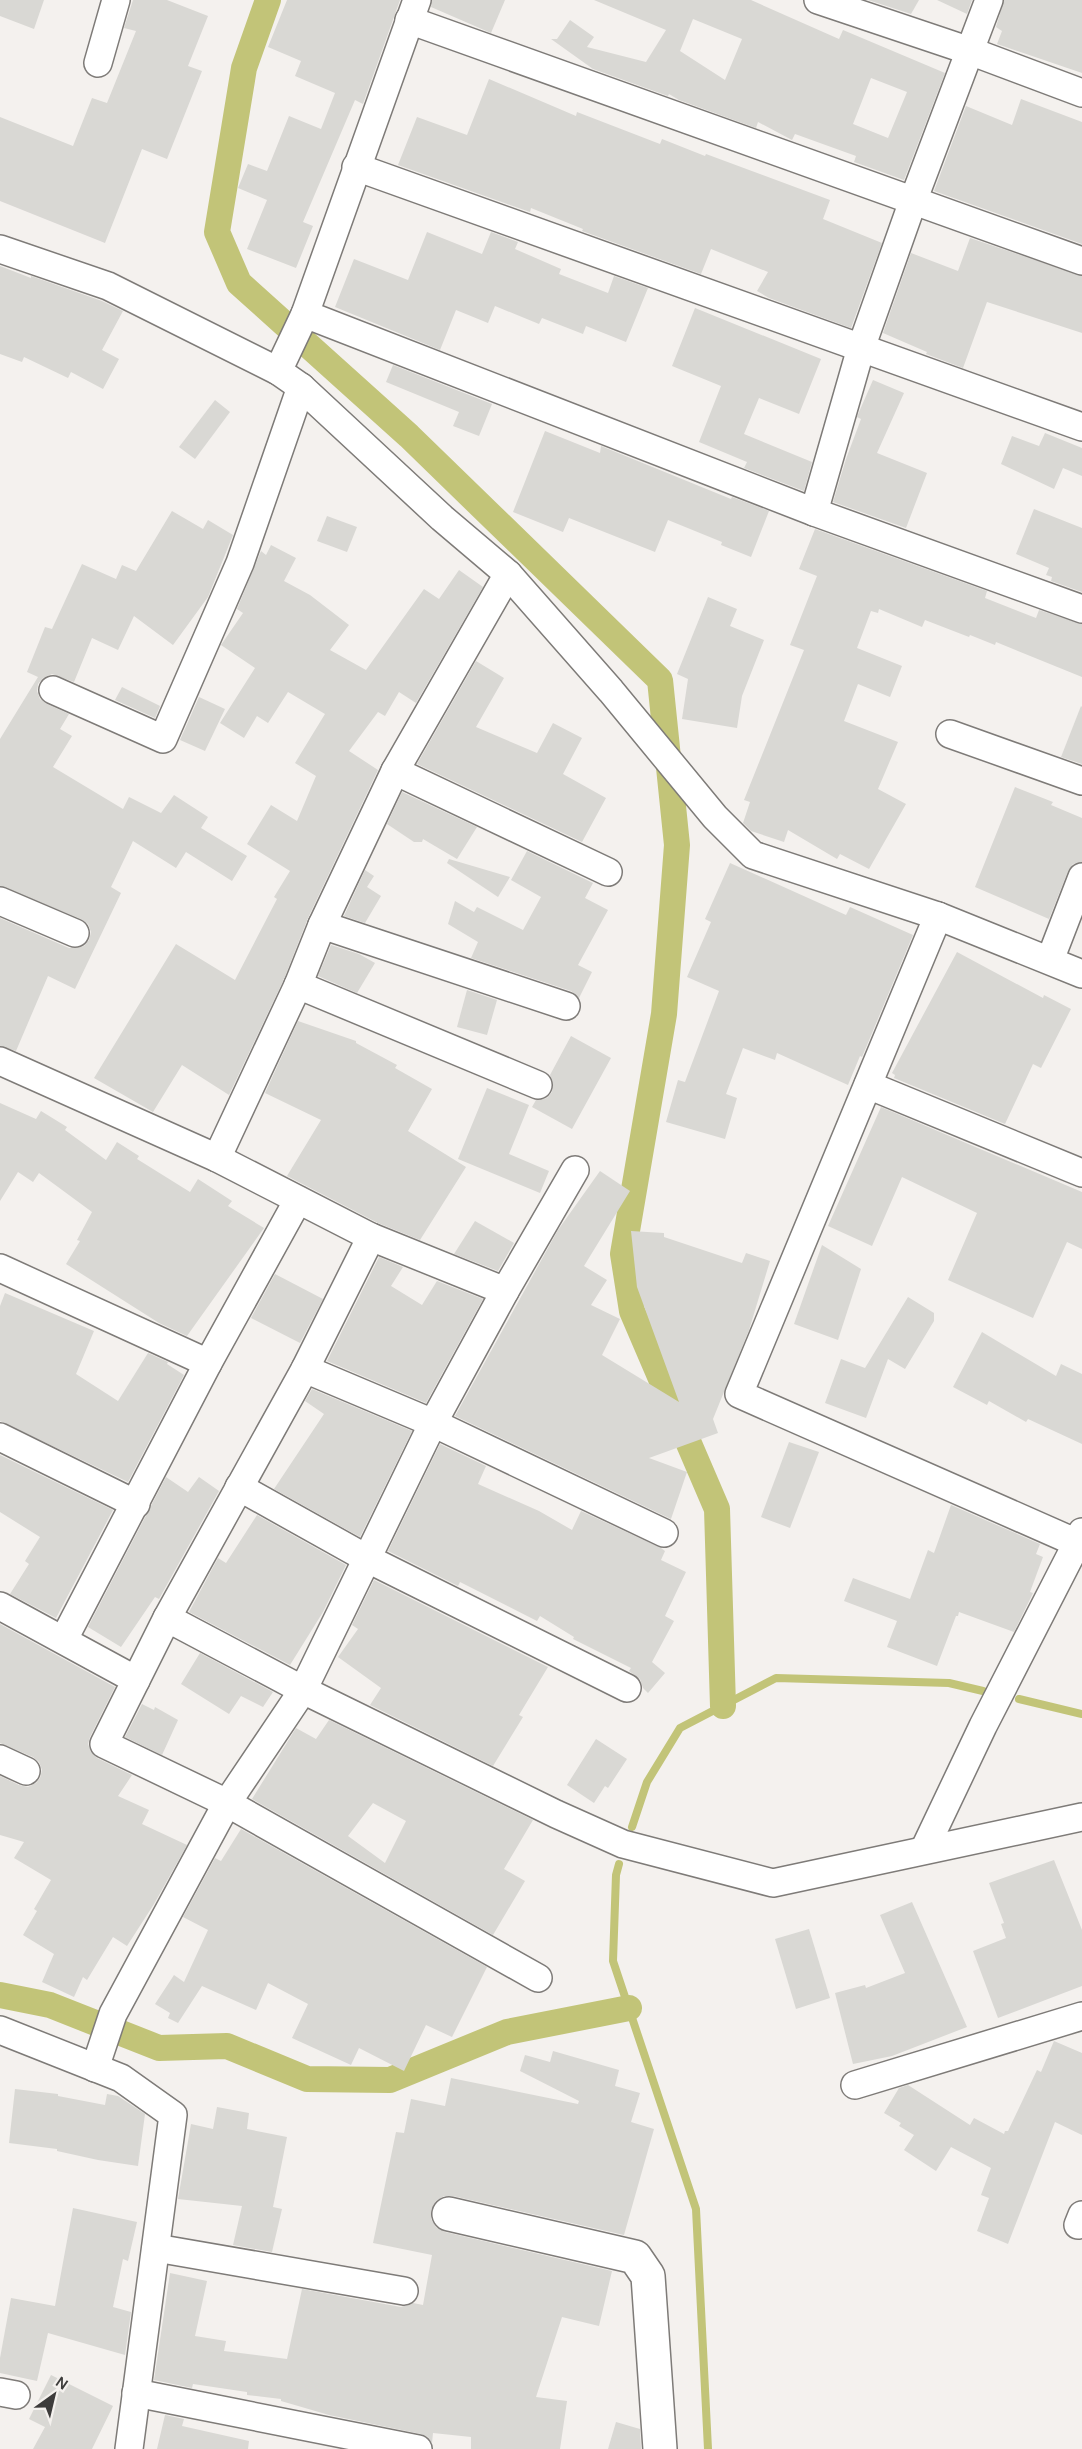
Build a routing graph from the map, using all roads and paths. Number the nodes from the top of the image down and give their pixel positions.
1 (116, 0) edge
2 (818, 0) edge
3 (989, 0) edge
4 (413, 10) edge
5 (970, 51) junction
6 (98, 63) dead end
7 (1082, 93) edge
8 (356, 167) junction
9 (914, 201) junction
10 (0, 249) edge
11 (1082, 261) edge
12 (305, 315) junction
13 (861, 348) junction
14 (279, 370) junction
15 (300, 387) junction
16 (1082, 427) edge
17 (814, 512) junction
18 (508, 574) junction
19 (1082, 609) edge
20 (53, 690) dead end
21 (950, 734) dead end
22 (395, 771) junction
23 (1082, 781) edge
24 (608, 872) dead end
25 (1082, 877) edge
26 (0, 901) edge
27 (938, 916) junction
28 (322, 925) junction
29 (75, 933) dead end
30 (1050, 960) junction
31 (1082, 974) edge
32 (298, 985) junction
33 (566, 1006) dead end
34 (0, 1061) edge
35 (538, 1085) dead end
36 (868, 1085) junction
37 (217, 1158) junction
38 (575, 1170) dead end
39 (1082, 1173) edge
40 (298, 1200) junction
41 (371, 1237) junction
42 (0, 1268) edge
43 (505, 1291) junction
44 (208, 1363) junction
45 (305, 1369) junction
46 (433, 1422) junction
47 (0, 1437) edge
48 (239, 1486) junction
49 (136, 1504) junction
50 (664, 1533) dead end
51 (1080, 1538) edge
52 (366, 1558) junction
53 (0, 1606) edge
54 (167, 1618) junction
55 (64, 1639) junction
56 (136, 1680) junction
57 (627, 1688) dead end
58 (303, 1689) junction
59 (0, 1759) edge
60 (26, 1771) dead end
61 (227, 1803) junction
62 (1082, 1817) edge
63 (924, 1850) junction
64 (538, 1978) dead end
65 (1082, 2016) edge
66 (0, 2030) edge
67 (95, 2067) junction
68 (855, 2085) dead end
69 (449, 2214) dead end
70 (156, 2248) junction
71 (404, 2291) dead end
72 (136, 2393) junction
73 (129, 2449) edge
74 (418, 2449) edge
75 (660, 2449) edge

1 - 6 street
2 - 5 street
3 - 5 street
4 - 8 street
4 - 9 street
5 - 7 street
5 - 9 street
8 - 12 street
8 - 13 street
9 - 11 street
9 - 13 street
10 - 14 street
12 - 14 street
12 - 17 street
13 - 16 street
13 - 17 street
14 - 15 street
15 - 18 street
15 - 20 street
17 - 19 street
18 - 22 street
18 - 27 street
21 - 23 street
22 - 24 street
22 - 28 street
25 - 30 street
26 - 29 street
27 - 30 street
27 - 36 street
28 - 32 street
28 - 33 street
30 - 31 street
32 - 35 street
32 - 37 street
34 - 37 street
36 - 39 street
36 - 51 street
37 - 40 street
38 - 43 street
40 - 41 street
40 - 44 street
41 - 43 street
41 - 45 street
42 - 44 street
43 - 46 street
44 - 49 street
45 - 46 street
45 - 48 street
46 - 50 street
46 - 52 street
47 - 49 street
48 - 52 street
48 - 54 street
49 - 55 street
51 - 63 street
52 - 57 street
52 - 58 street
53 - 55 street
54 - 56 street
54 - 58 street
55 - 56 street
56 - 61 street
58 - 61 street
58 - 63 street
59 - 60 street
61 - 64 street
61 - 67 street
62 - 63 street
65 - 68 street
66 - 67 street
67 - 70 street
69 - 75 street
70 - 71 street
70 - 72 street
72 - 73 street
72 - 74 street

